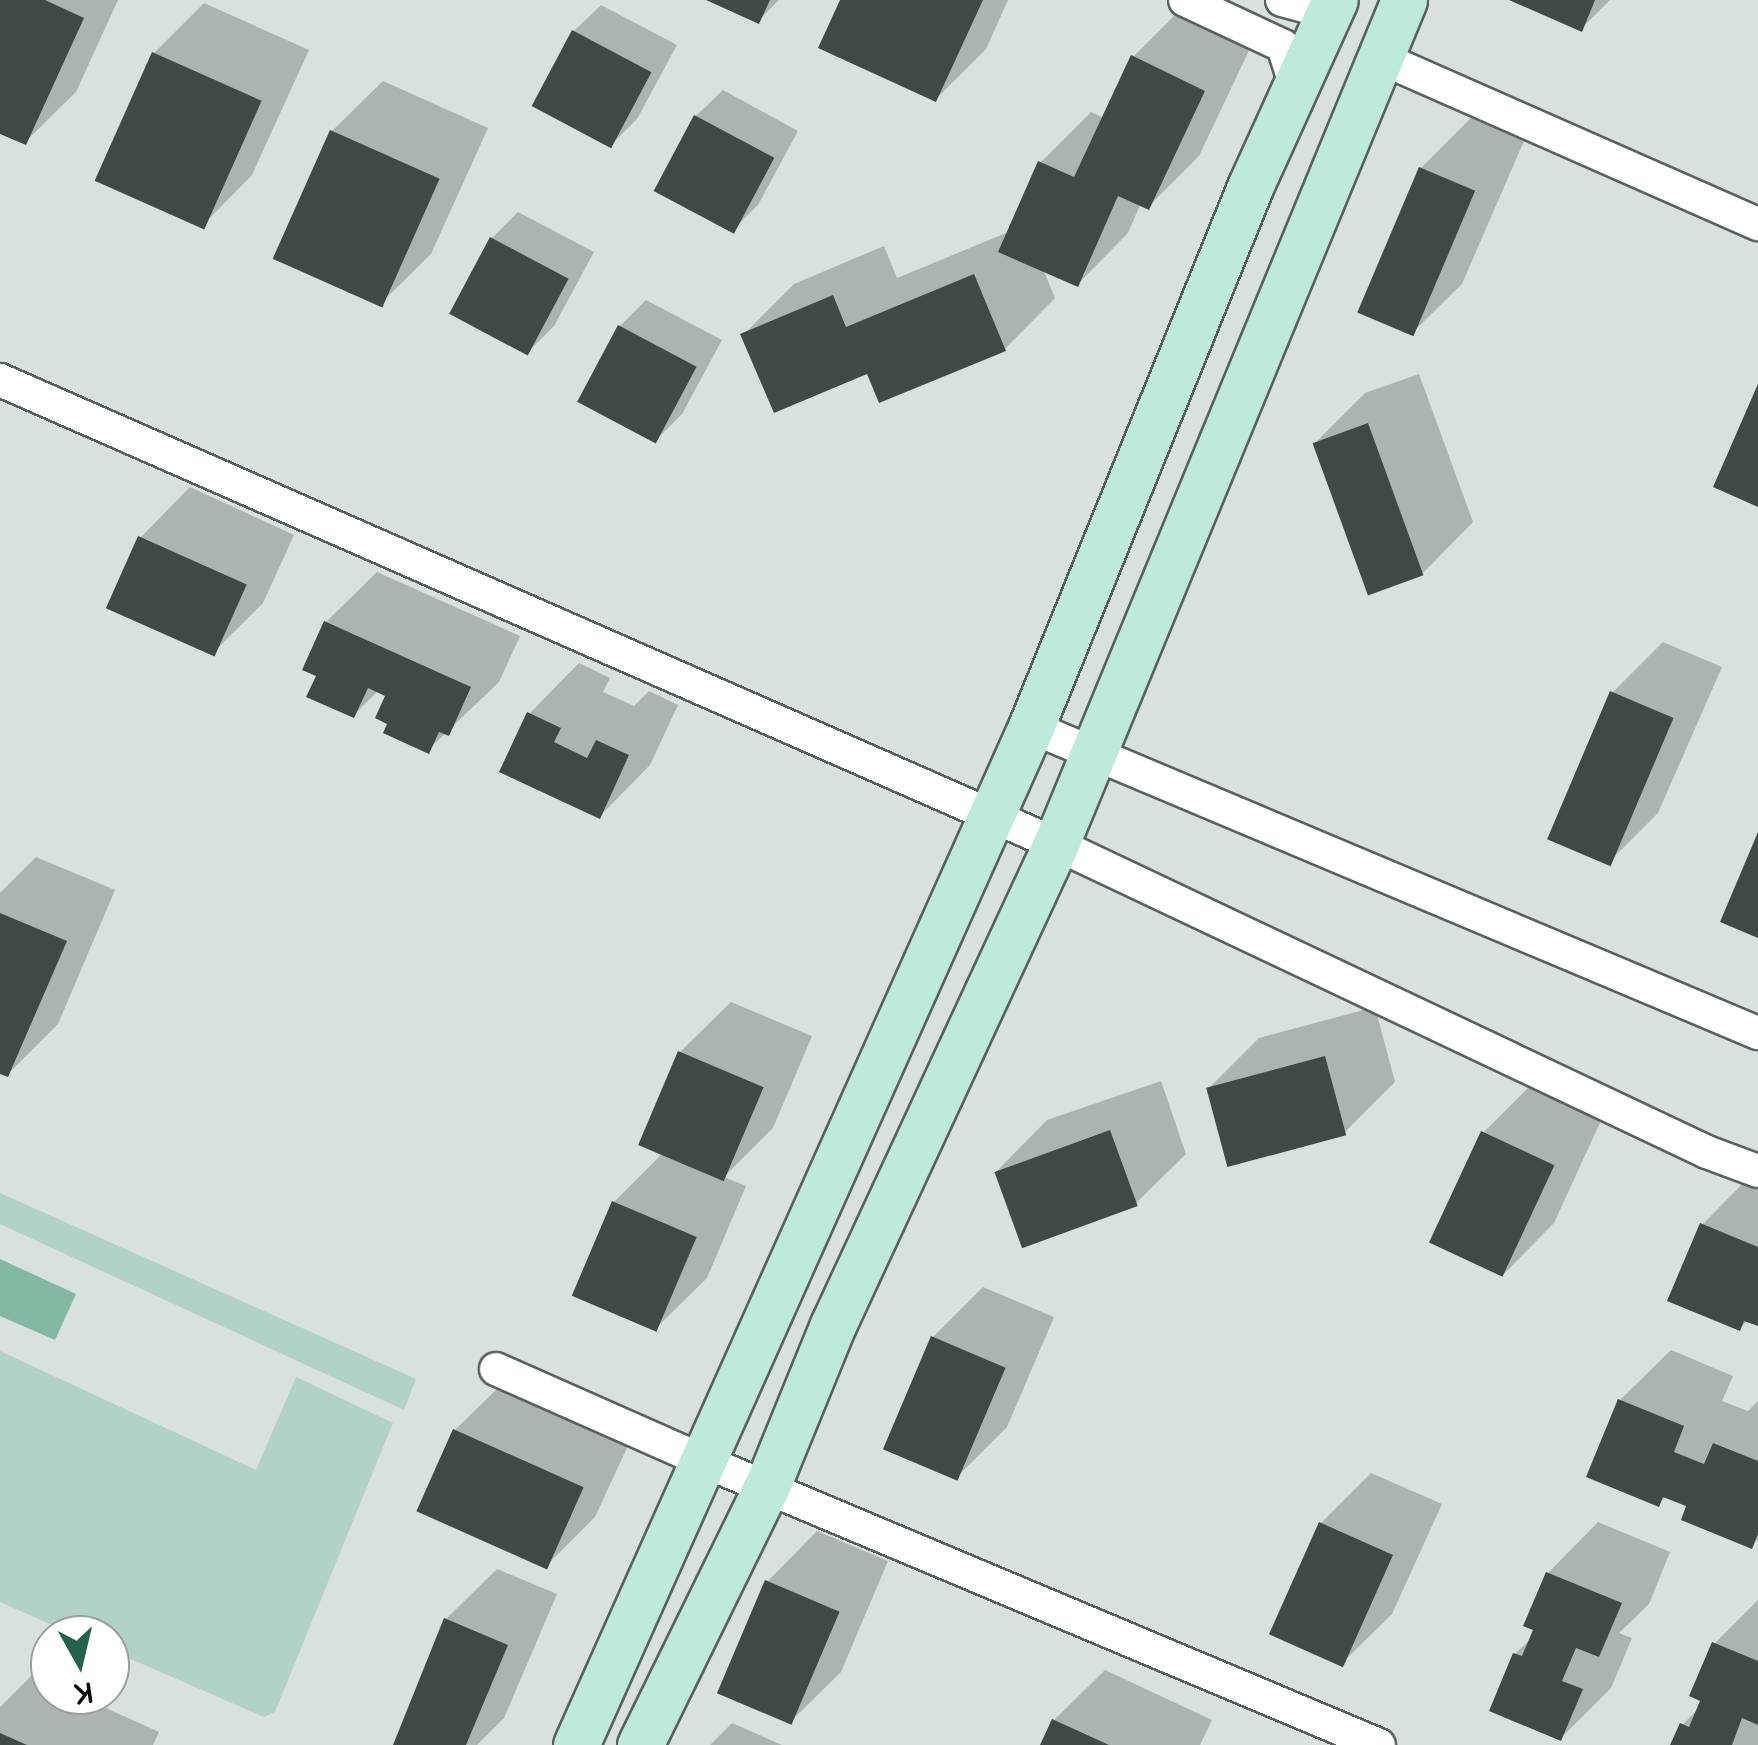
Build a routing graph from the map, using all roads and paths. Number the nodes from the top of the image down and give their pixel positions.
1 (1186, 0) edge
2 (1282, 0) edge
3 (1324, 0) edge
4 (1335, 0) edge
5 (1404, 0) edge
6 (1381, 58) junction
7 (1296, 87) junction
8 (1758, 224) edge
9 (0, 380) edge
10 (1031, 727) junction
11 (1093, 754) junction
12 (991, 818) junction
13 (1056, 844) junction
14 (1758, 1033) edge
15 (1758, 1171) edge
16 (496, 1369) dead end
17 (706, 1462) junction
18 (768, 1484) junction
19 (576, 1745) edge
20 (640, 1745) edge
21 (1380, 1745) edge

1 - 7 street
2 - 3 street
4 - 7 main road
5 - 6 main road
6 - 8 street
6 - 11 main road
7 - 10 main road
9 - 12 street
10 - 11 street
10 - 12 main road
11 - 13 main road
11 - 14 street
12 - 13 street
12 - 17 main road
13 - 15 street
13 - 18 main road
16 - 17 street
17 - 18 street
17 - 19 main road
18 - 20 main road
18 - 21 street

